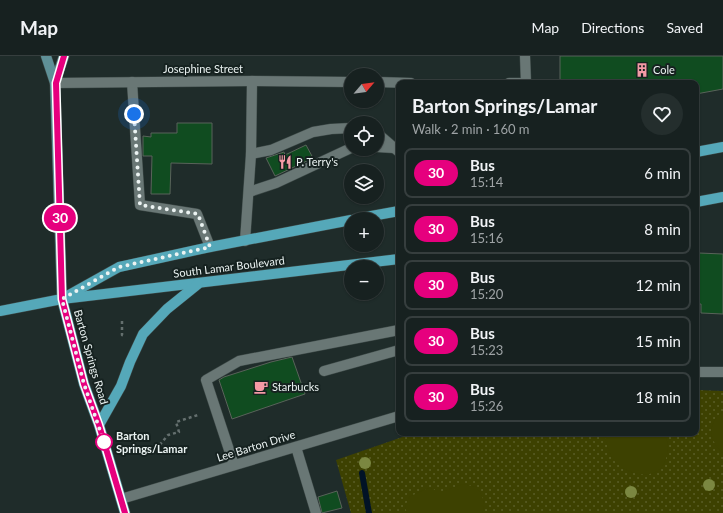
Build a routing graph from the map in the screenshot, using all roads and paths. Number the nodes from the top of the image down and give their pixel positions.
1 (46, 56) edge
2 (64, 56) edge
3 (525, 56) edge
4 (526, 80) edge
5 (252, 81) junction
6 (132, 82) junction
7 (344, 82) edge
8 (384, 82) edge
9 (56, 83) junction
10 (396, 83) edge
11 (344, 129) edge
12 (384, 139) edge
13 (723, 147) edge
14 (384, 148) edge
15 (396, 150) edge
16 (344, 151) edge
17 (699, 151) edge
18 (251, 154) junction
19 (249, 192) junction
20 (723, 197) edge
21 (699, 201) edge
22 (396, 212) edge
23 (384, 214) edge
24 (344, 221) edge
25 (245, 241) junction
26 (210, 247) junction
27 (396, 259) edge
28 (199, 283) junction
29 (62, 299) junction
30 (0, 311) edge
31 (122, 320) dead end
32 (396, 331) edge
33 (129, 338) dead end
34 (396, 351) edge
35 (324, 371) dead end
36 (699, 372) edge
37 (723, 372) edge
38 (198, 415) dead end
39 (396, 417) edge
40 (99, 425) junction
41 (296, 447) junction
42 (152, 454) dead end
43 (234, 465) junction
44 (121, 499) junction
45 (125, 513) edge
46 (316, 513) edge

1 - 9 main road, Barton Springs Road
2 - 9 main road, Barton Springs Road
3 - 4 street
5 - 6 street, Josephine Street
5 - 7 street, Josephine Street
5 - 18 street
6 - 9 street, Josephine Street
6 - 26 street
8 - 10 street
9 - 29 main road, Barton Springs Road
11 - 18 street
12 - 15 street
13 - 17 main road
14 - 15 street
16 - 19 street
18 - 19 street
19 - 25 street
20 - 21 main road
22 - 23 main road
24 - 25 main road, South Lamar Boulevard
25 - 26 main road, South Lamar Boulevard
26 - 29 main road, South Lamar Boulevard
27 - 28 main road, South Lamar Boulevard
28 - 29 main road, South Lamar Boulevard
28 - 40 main road
29 - 30 main road, South Lamar Boulevard
29 - 40 main road, Barton Springs Road
31 - 33 path
32 - 43 street
34 - 35 street
36 - 37 street
38 - 42 path
39 - 41 street, Lee Barton Drive
40 - 44 main road, Barton Springs Road
41 - 43 street, Lee Barton Drive
41 - 46 street
43 - 44 street, Lee Barton Drive
44 - 45 main road, Barton Springs Road

